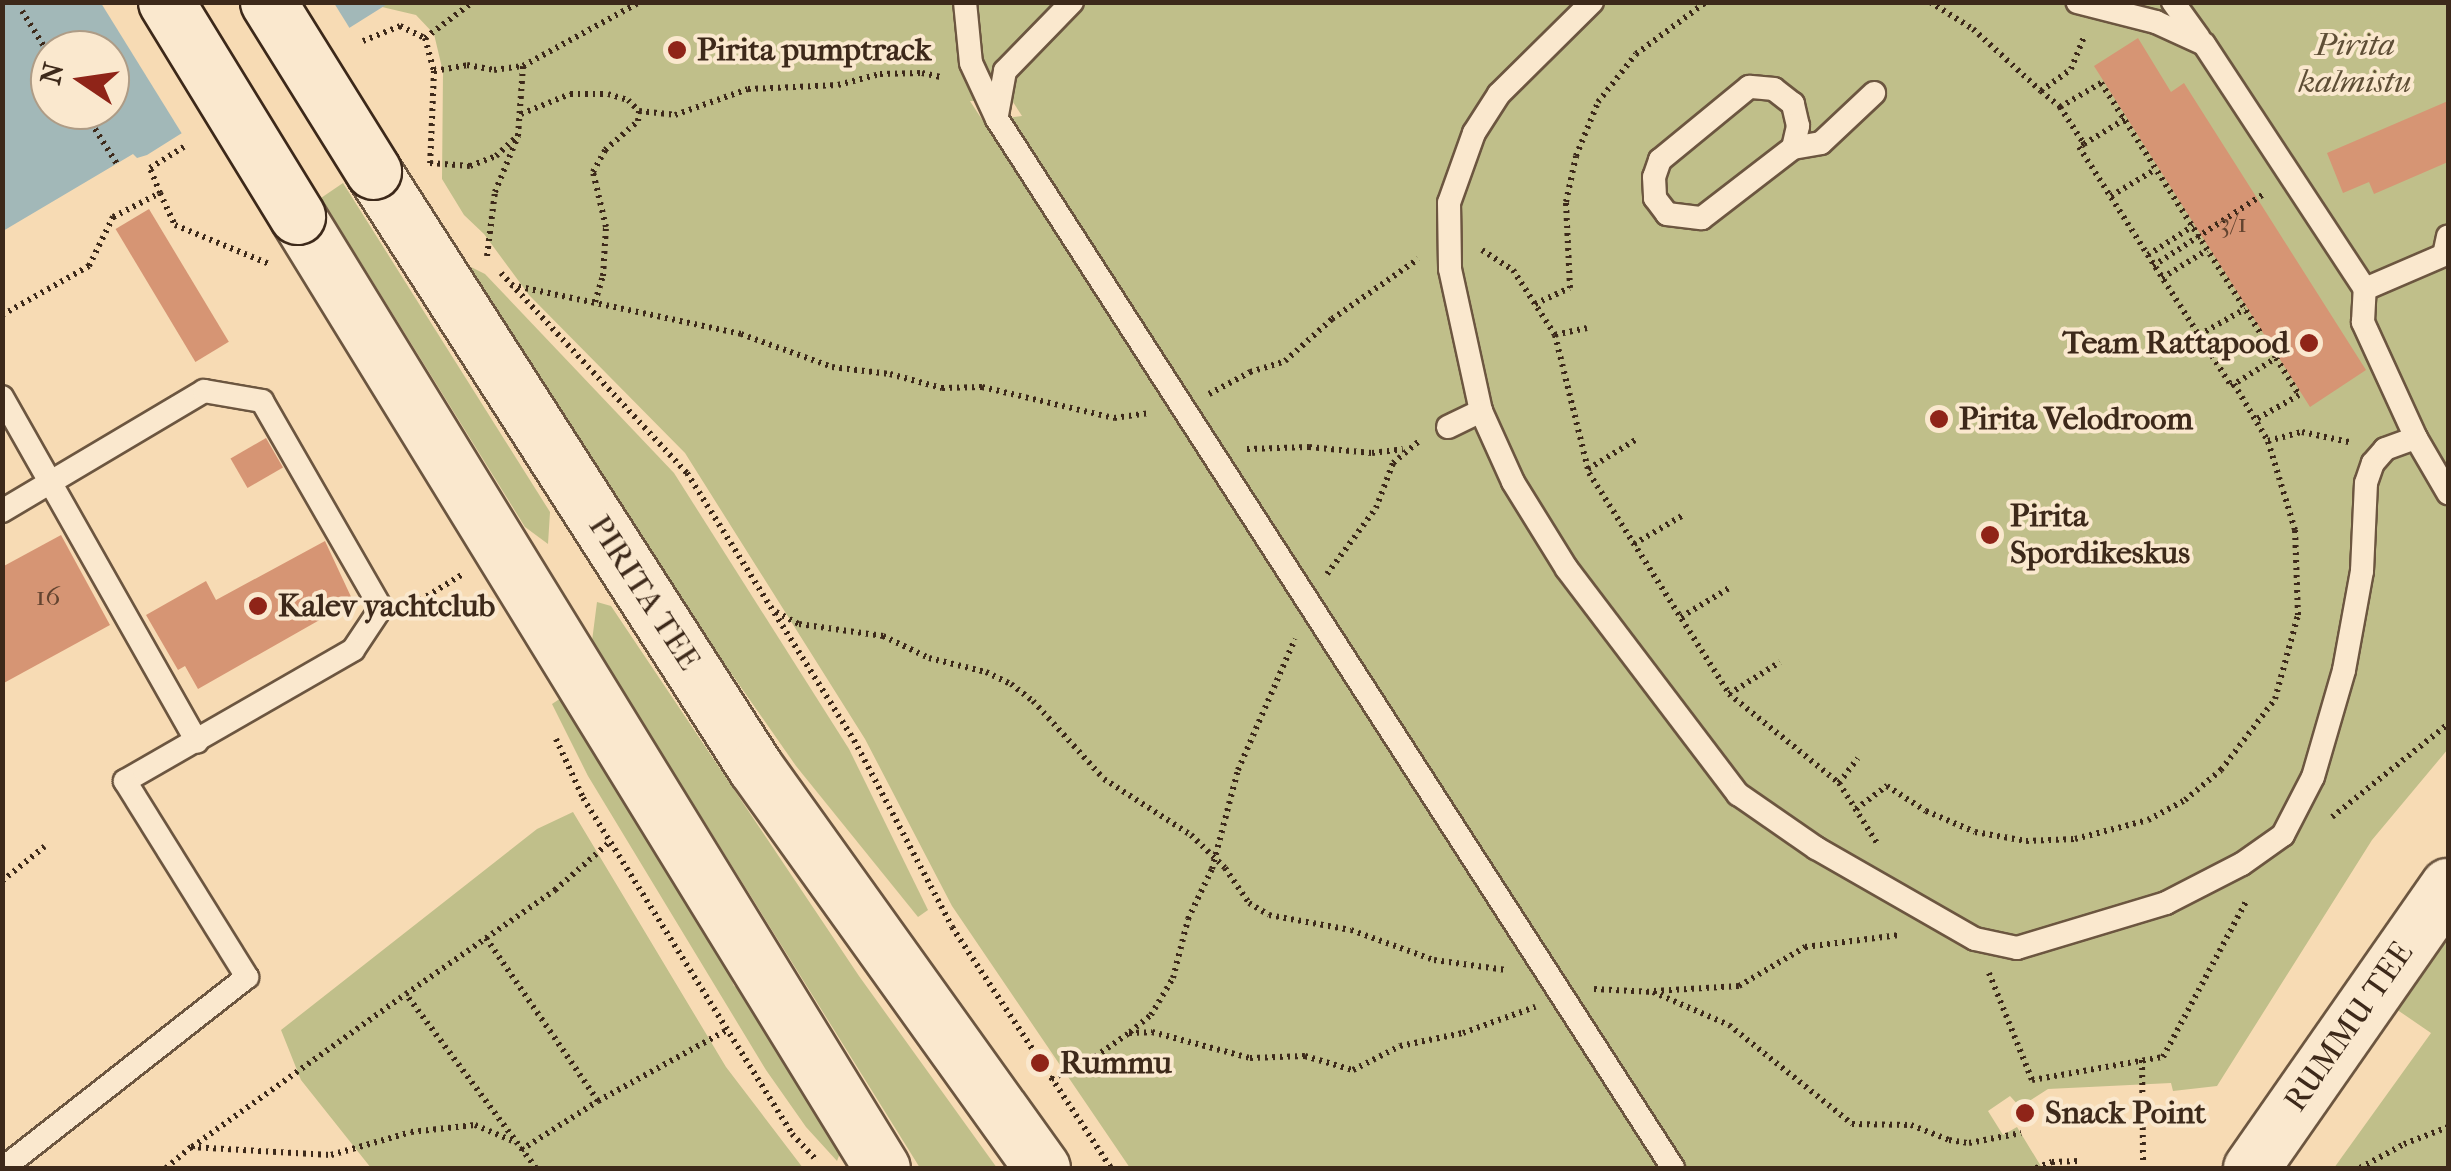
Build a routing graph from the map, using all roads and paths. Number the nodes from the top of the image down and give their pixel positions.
1 (166, 2) edge
2 (268, 2) edge
3 (473, 2) edge
4 (640, 2) edge
5 (964, 2) edge
6 (1072, 2) edge
7 (1592, 2) edge
8 (1706, 2) edge
9 (1930, 2) edge
10 (2173, 2) edge
11 (2082, 4) edge
12 (22, 11) dead end
13 (34, 30) edge
14 (425, 38) junction
15 (363, 40) dead end
16 (2204, 44) junction
17 (523, 66) junction
18 (434, 71) junction
19 (982, 86) junction
20 (2041, 90) junction
21 (1874, 93) dead end
22 (2060, 107) junction
23 (639, 111) junction
24 (521, 114) junction
25 (997, 119) junction
26 (2125, 119) junction
27 (96, 130) edge
28 (518, 136) junction
29 (2084, 144) junction
30 (184, 148) dead end
31 (1793, 148) junction
32 (431, 152) dead end
33 (430, 163) dead end
34 (117, 164) dead end
35 (2156, 169) junction
36 (2292, 176) junction
37 (160, 193) junction
38 (2111, 196) junction
39 (1446, 226) junction
40 (2193, 226) junction
41 (2448, 236) edge
42 (475, 244) dead end
43 (2208, 250) junction
44 (2148, 254) junction
45 (247, 256) dead end
46 (487, 256) junction
47 (2153, 266) junction
48 (1514, 270) dead end
49 (2162, 278) junction
50 (510, 284) junction
51 (2365, 289) junction
52 (595, 302) junction
53 (1534, 304) junction
54 (2245, 309) junction
55 (2, 315) edge
56 (1587, 328) dead end
57 (1555, 335) junction
58 (2199, 335) junction
59 (2276, 358) junction
60 (2234, 384) junction
61 (2, 397) edge
62 (1180, 400) junction
63 (1481, 411) junction
64 (1139, 417) junction
65 (2255, 420) junction
66 (1448, 428) dead end
67 (1202, 435) junction
68 (2416, 438) junction
69 (1638, 439) dead end
70 (2268, 441) junction
71 (2385, 450) junction
72 (1588, 469) junction
73 (51, 483) junction
74 (2448, 493) edge
75 (2, 511) edge
76 (1685, 514) dead end
77 (1634, 544) junction
78 (468, 571) dead end
79 (1731, 587) dead end
80 (1313, 606) junction
81 (382, 608) junction
82 (773, 610) junction
83 (1681, 617) junction
84 (1780, 662) dead end
85 (1729, 694) junction
86 (2448, 724) edge
87 (196, 742) junction
88 (1858, 758) dead end
89 (1839, 784) junction
90 (1856, 809) junction
91 (2282, 834) junction
92 (610, 841) dead end
93 (45, 846) dead end
94 (1879, 846) dead end
95 (1215, 858) junction
96 (2, 880) edge
97 (2448, 886) edge
98 (1965, 933) junction
99 (486, 938) junction
100 (1558, 989) junction
101 (1653, 992) junction
102 (406, 994) junction
103 (729, 1028) dead end
104 (1129, 1033) junction
105 (2142, 1060) junction
106 (1051, 1079) junction
107 (598, 1101) junction
108 (2448, 1127) edge
109 (2020, 1133) dead end
110 (514, 1141) junction
111 (191, 1147) junction
112 (522, 1150) junction
113 (2079, 1160) dead end
114 (2143, 1160) dead end
115 (4, 1168) edge
116 (166, 1168) edge
117 (536, 1168) edge
118 (882, 1168) edge
119 (1042, 1168) edge
120 (1111, 1168) edge
121 (1673, 1168) edge
122 (2036, 1168) edge
123 (2251, 1168) edge
124 (2360, 1168) edge

1 - 118 main road, bridge
2 - 119 main road, PIRITA TEE, bridge
3 - 14 path
4 - 17 path
5 - 19 lane
6 - 25 lane
7 - 39 lane
8 - 53 path
9 - 20 path
10 - 16 lane
11 - 16 lane
11 - 20 path
12 - 13 path
14 - 15 path
14 - 18 path
16 - 36 lane
17 - 18 path
17 - 24 path
18 - 32 path
19 - 23 path
19 - 25 lane
20 - 22 path
21 - 31 lane
22 - 26 path
22 - 29 path
23 - 24 path
23 - 52 path
24 - 28 path
25 - 62 lane
26 - 29 path
26 - 35 path
27 - 34 path
28 - 33 path
28 - 46 path
29 - 38 path
30 - 37 path
31 - 31 lane
35 - 38 path
35 - 40 path
36 - 47 path
36 - 51 lane
37 - 45 path
37 - 55 path
38 - 44 path
39 - 62 path
39 - 63 lane
40 - 43 path
40 - 44 path
41 - 51 lane
42 - 46 path
43 - 49 path
43 - 54 path
44 - 47 path
46 - 50 path
47 - 49 path
48 - 53 path
49 - 58 path
50 - 52 path
50 - 82 path
51 - 68 lane
52 - 64 path
53 - 57 path
54 - 58 path
54 - 59 path
56 - 57 path
57 - 72 path
58 - 60 path
59 - 60 path
59 - 65 path
60 - 65 path
61 - 73 lane
62 - 64 path
62 - 67 lane
63 - 66 lane
63 - 98 lane
64 - 67 path
65 - 70 path
67 - 80 lane
67 - 80 path
68 - 71 lane
68 - 74 lane
69 - 72 path
70 - 71 path
70 - 90 path
71 - 91 lane
72 - 77 path
73 - 75 lane
73 - 81 lane
73 - 87 lane
76 - 77 path
77 - 83 path
78 - 81 path
79 - 83 path
80 - 95 path
80 - 100 lane
81 - 87 lane
82 - 95 path
82 - 106 path
83 - 85 path
84 - 85 path
85 - 89 path
86 - 91 path
87 - 115 lane
88 - 89 path
89 - 90 path
90 - 94 path
91 - 98 lane
91 - 105 path
92 - 99 path
93 - 96 path
95 - 100 path
95 - 104 path
97 - 123 main road, RUMMU TEE
98 - 101 path
98 - 105 path
99 - 102 path
99 - 107 path
100 - 101 path
100 - 104 path
100 - 121 lane
101 - 109 path
102 - 110 path
102 - 111 path
103 - 107 path
104 - 106 path
105 - 114 path
106 - 120 path
107 - 112 path
108 - 124 path
110 - 111 path
110 - 112 path
111 - 116 path
112 - 117 path
113 - 122 path

